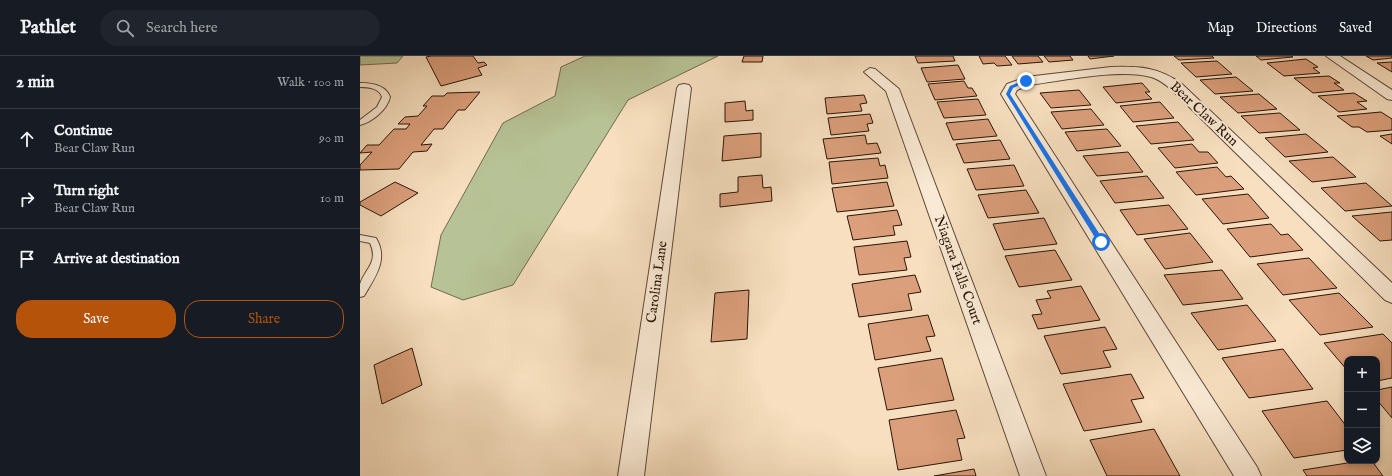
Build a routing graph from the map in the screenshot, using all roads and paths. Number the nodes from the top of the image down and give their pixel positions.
1 (1332, 56) edge
2 (870, 72) dead end
3 (360, 85) edge
4 (684, 88) dead end
5 (1392, 96) edge
6 (360, 123) edge
7 (360, 238) edge
8 (360, 293) edge
9 (1392, 295) edge
10 (631, 476) edge
11 (1033, 476) edge
12 (1248, 476) edge

1 - 5 street
2 - 11 street, Niagara Falls Court
3 - 6 lane
4 - 10 street, Carolina Lane
7 - 8 lane
9 - 12 street, Bear Claw Run

